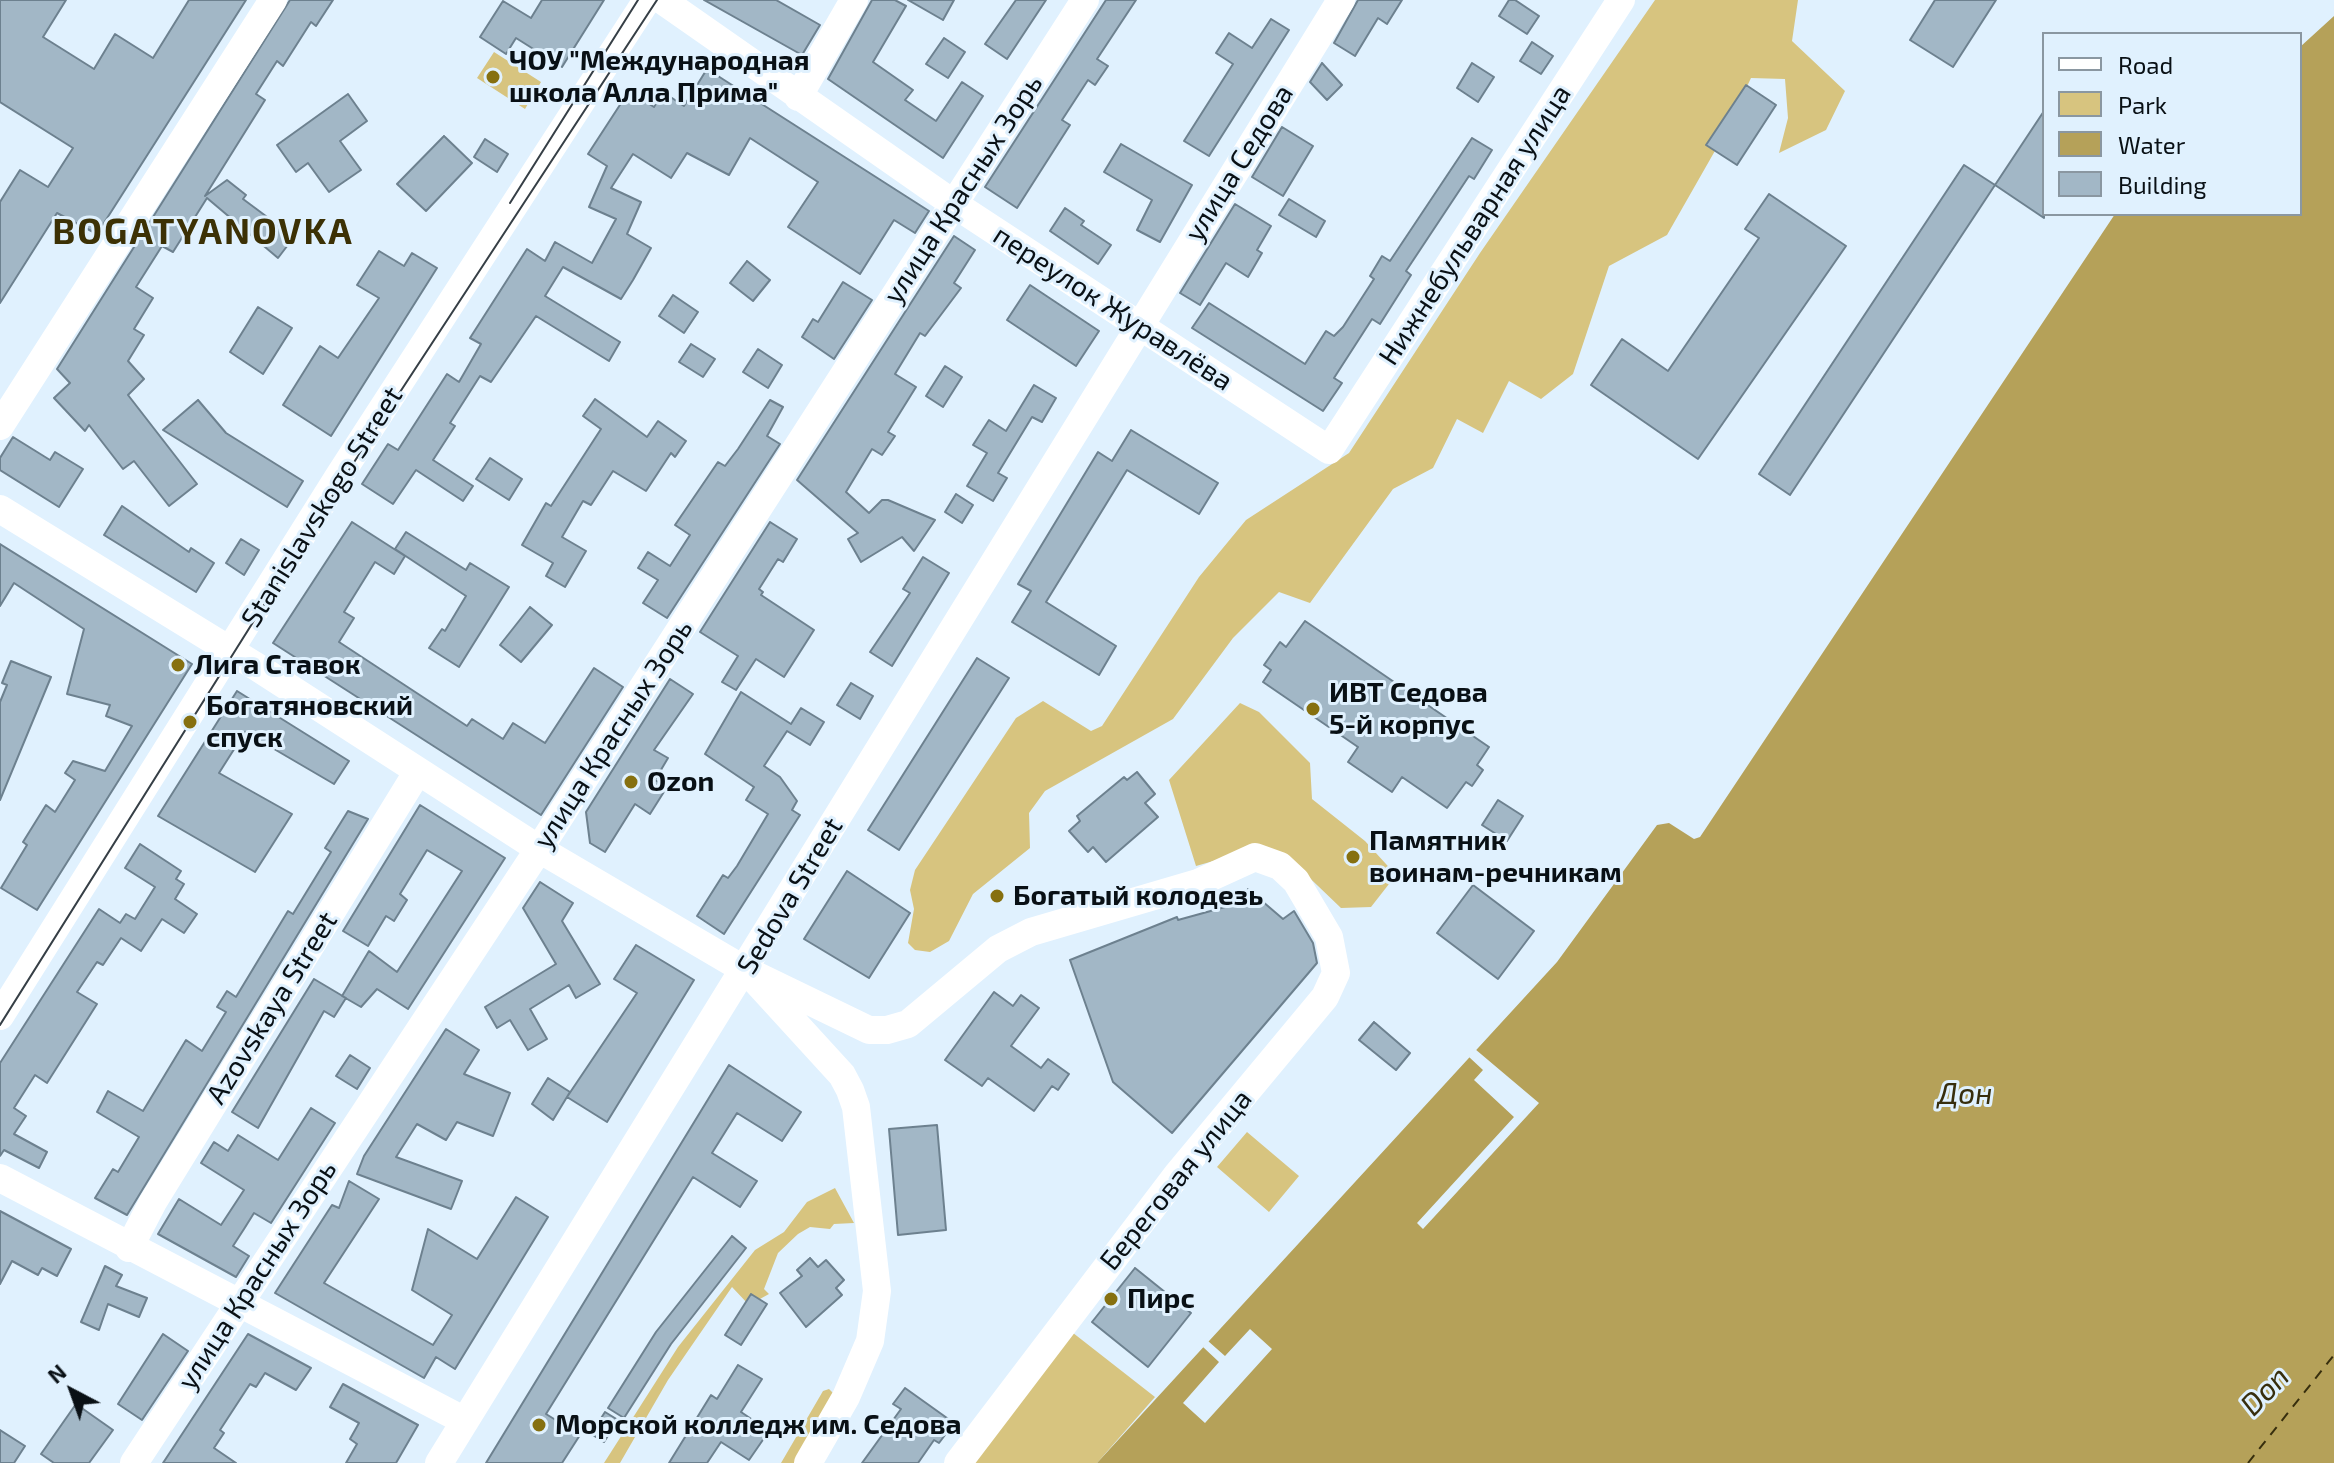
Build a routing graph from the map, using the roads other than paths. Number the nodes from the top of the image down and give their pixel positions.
1 (273, 0) edge
2 (647, 0) edge
3 (662, 0) edge
4 (854, 0) edge
5 (1085, 0) edge
6 (1341, 0) edge
7 (1621, 0) edge
8 (798, 97) junction
9 (954, 204) junction
10 (1138, 326) junction
11 (0, 426) edge
12 (1329, 450) joint
13 (0, 509) edge
14 (232, 651) junction
15 (418, 771) junction
16 (539, 849) junction
17 (745, 970) junction
18 (0, 1016) edge
19 (0, 1178) edge
20 (129, 1248) junction
21 (236, 1304) junction
22 (465, 1421) junction
23 (134, 1463) edge
24 (439, 1463) edge
25 (808, 1463) edge
26 (958, 1463) edge

1 - 11 street
2 - 14 street, Stanislavskogo Street
3 - 8 street, переулок Журавлёва
4 - 8 street
5 - 9 street, улица Красных Зорь
6 - 10 street, улица Седова
7 - 12 street, Нижнебульварная улица
8 - 9 street, переулок Журавлёва
9 - 10 street, переулок Журавлёва
9 - 16 street, улица Красных Зорь
10 - 12 street, переулок Журавлёва
10 - 17 street, Sedova Street
13 - 14 street
14 - 15 street
14 - 18 street, Stanislavskogo Street
15 - 16 street
15 - 20 street, Azovskaya Street
16 - 17 street
16 - 21 street, улица Красных Зорь
17 - 22 street, Sedova Street
17 - 25 street
17 - 26 street, Береговая улица
19 - 20 street
20 - 21 street
21 - 22 street
21 - 23 street, улица Красных Зорь
22 - 24 street, Sedova Street

